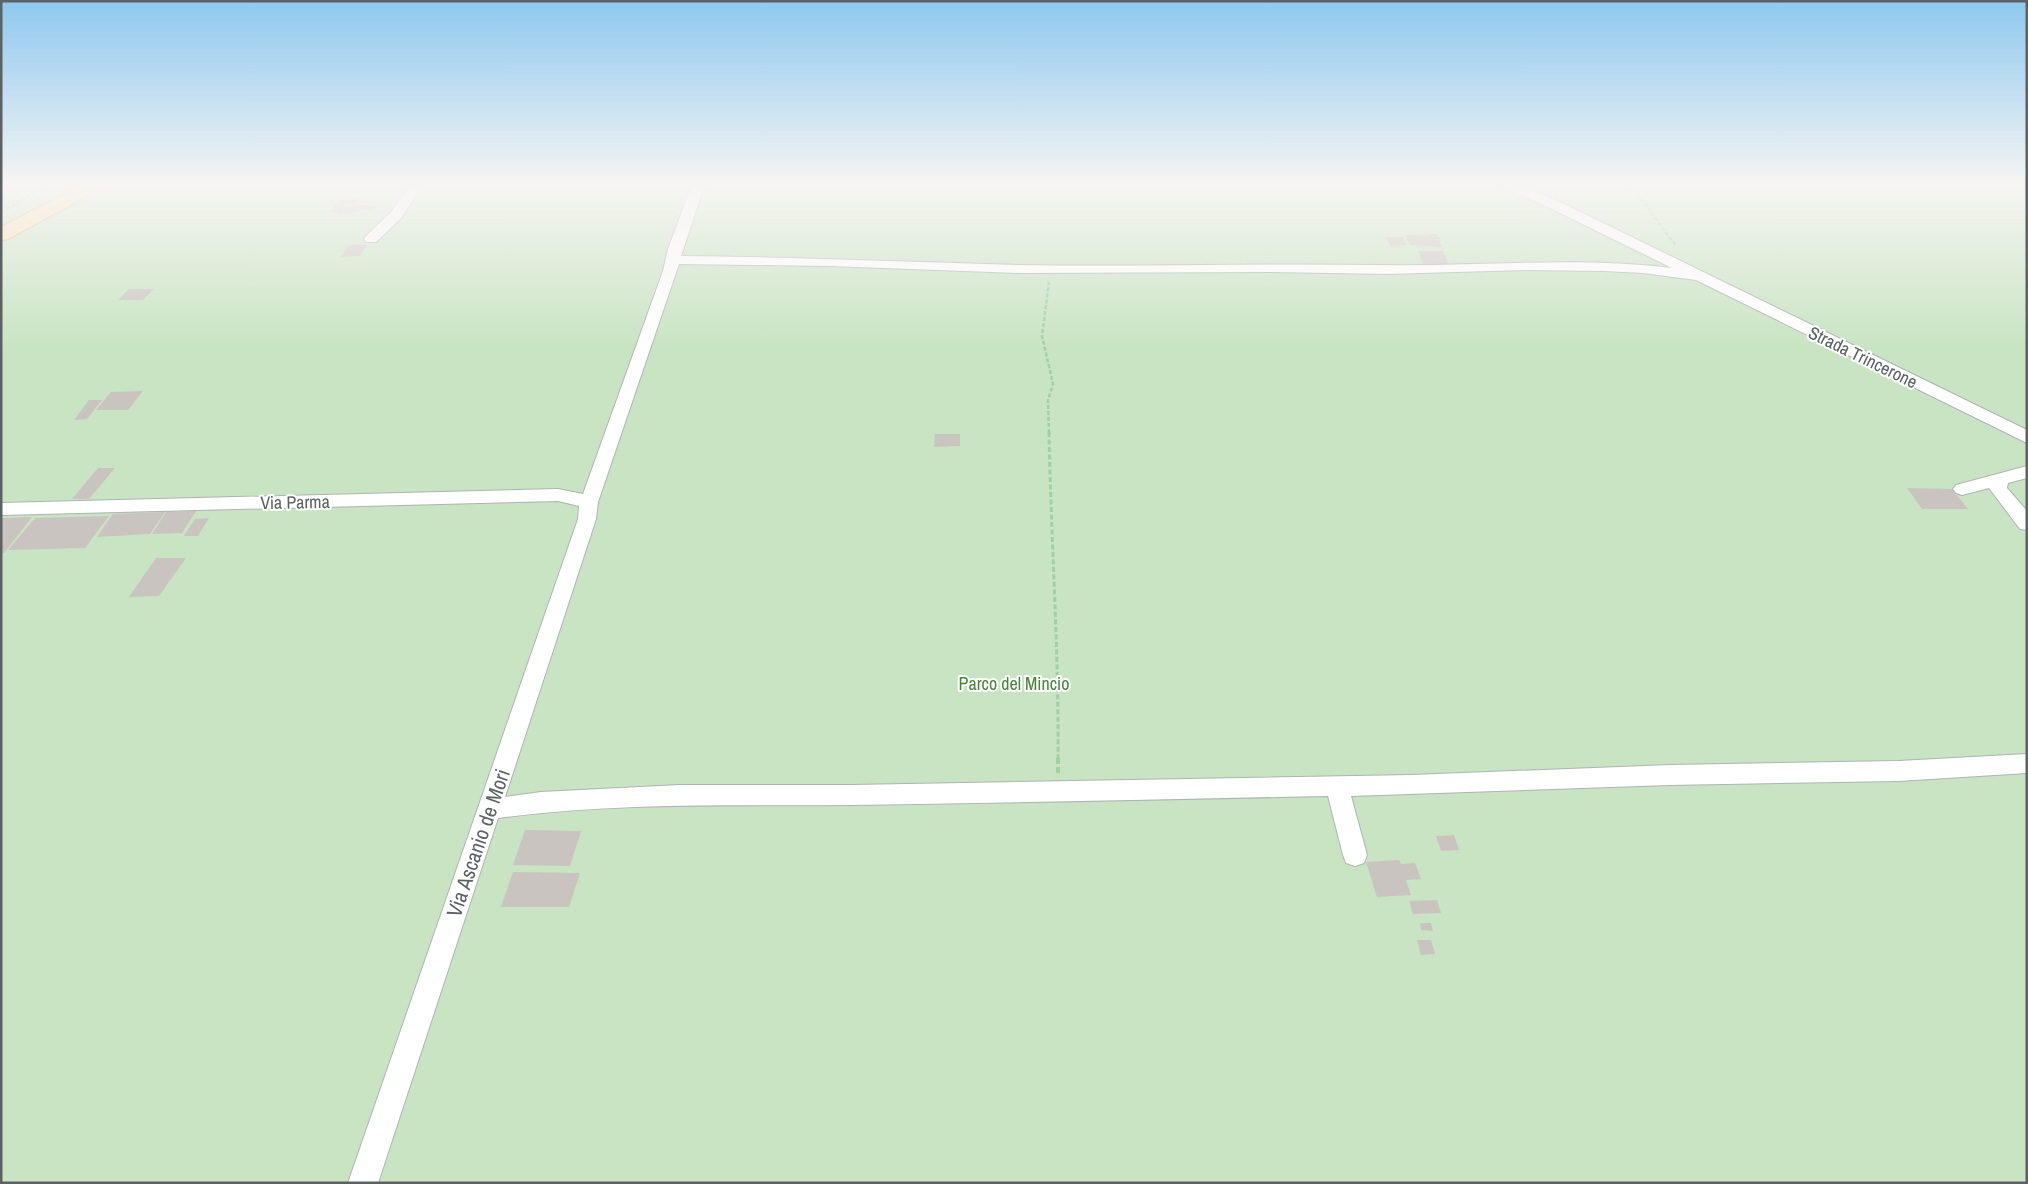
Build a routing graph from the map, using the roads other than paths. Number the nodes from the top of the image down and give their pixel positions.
1 (679, 239) edge
2 (1622, 239) edge
3 (672, 260) junction
4 (1699, 276) junction
5 (2027, 437) edge
6 (2027, 472) edge
7 (1999, 480) junction
8 (1962, 489) dead end
9 (589, 502) junction
10 (1, 509) edge
11 (2027, 524) edge
12 (2027, 763) edge
13 (1337, 786) junction
14 (489, 809) junction
15 (1355, 855) dead end
16 (363, 1183) edge

1 - 3 street, Via Ascanio de Mori
2 - 4 street, Strada Trincerone
3 - 4 street
3 - 9 street, Via Ascanio de Mori
4 - 5 street, Strada Trincerone
6 - 7 street
7 - 8 street
7 - 11 street
9 - 10 street, Via Parma
9 - 14 street, Via Ascanio de Mori
12 - 13 street
13 - 14 street
13 - 15 street
14 - 16 street, Via Ascanio de Mori

